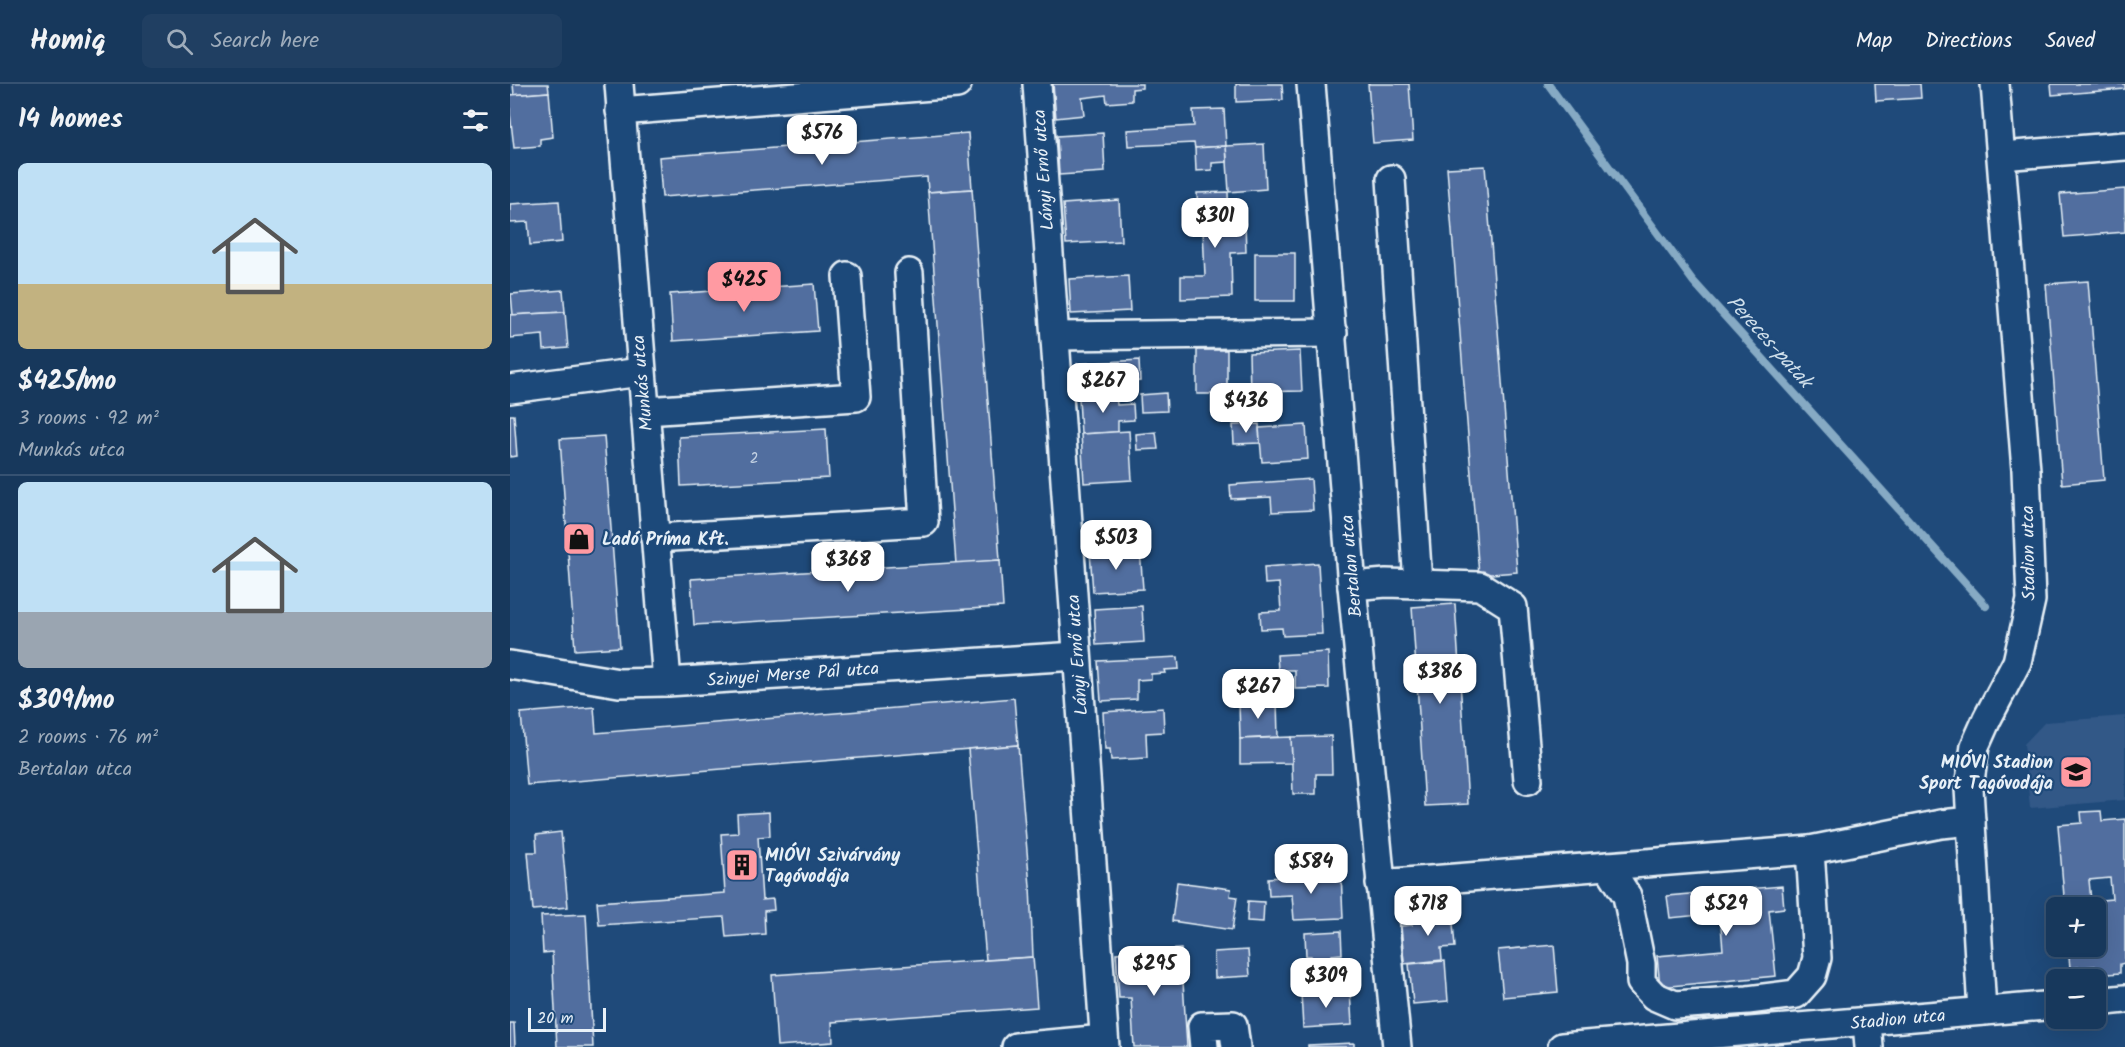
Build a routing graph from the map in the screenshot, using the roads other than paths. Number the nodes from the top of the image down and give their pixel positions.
1 (619, 84) edge
2 (957, 84) edge
3 (1037, 84) edge
4 (1311, 84) edge
5 (1995, 84) edge
6 (620, 111) junction
7 (2125, 146) edge
8 (2002, 156) junction
9 (1392, 179) dead end
10 (909, 273) dead end
11 (847, 276) dead end
12 (1333, 333) junction
13 (1055, 336) junction
14 (641, 372) junction
15 (510, 389) edge
16 (645, 411) junction
17 (655, 538) junction
18 (1418, 584) junction
19 (1352, 586) junction
20 (1077, 656) junction
21 (510, 665) edge
22 (667, 682) junction
23 (1528, 780) dead end
24 (1971, 821) junction
25 (1810, 850) junction
26 (1608, 866) junction
27 (1380, 884) junction
28 (2125, 999) edge
29 (2106, 1001) edge
30 (2046, 1006) edge
31 (1982, 1011) junction
32 (1868, 1034) edge
33 (1105, 1043) edge
34 (1016, 1047) edge
35 (1204, 1047) edge
36 (1236, 1047) edge
37 (1396, 1047) edge
38 (1563, 1047) edge

1 - 6 street, Munkás utca
2 - 6 street
3 - 13 street, Lányi Ernő utca
4 - 12 street, Bertalan utca
5 - 8 street, Stadion utca
6 - 14 street, Munkás utca
7 - 8 street
8 - 24 street, Stadion utca
9 - 18 street
10 - 17 street
11 - 16 street
12 - 13 street
12 - 19 street, Bertalan utca
13 - 20 street, Lányi Ernő utca
14 - 15 street
14 - 16 street, Munkás utca
16 - 17 street, Munkás utca
17 - 22 street, Munkás utca
18 - 19 street
18 - 23 street
19 - 27 street, Bertalan utca
20 - 22 street, Szinyei Merse Pál utca
20 - 33 street, Lányi Ernő utca
21 - 22 street, Szinyei Merse Pál utca
24 - 25 street
24 - 31 street, Stadion utca
25 - 26 street
25 - 26 street
26 - 27 street
27 - 37 street, Bertalan utca
28 - 29 street
30 - 31 street, Stadion utca
31 - 32 street, Stadion utca
32 - 38 street, Stadion utca
33 - 34 street
35 - 36 street

